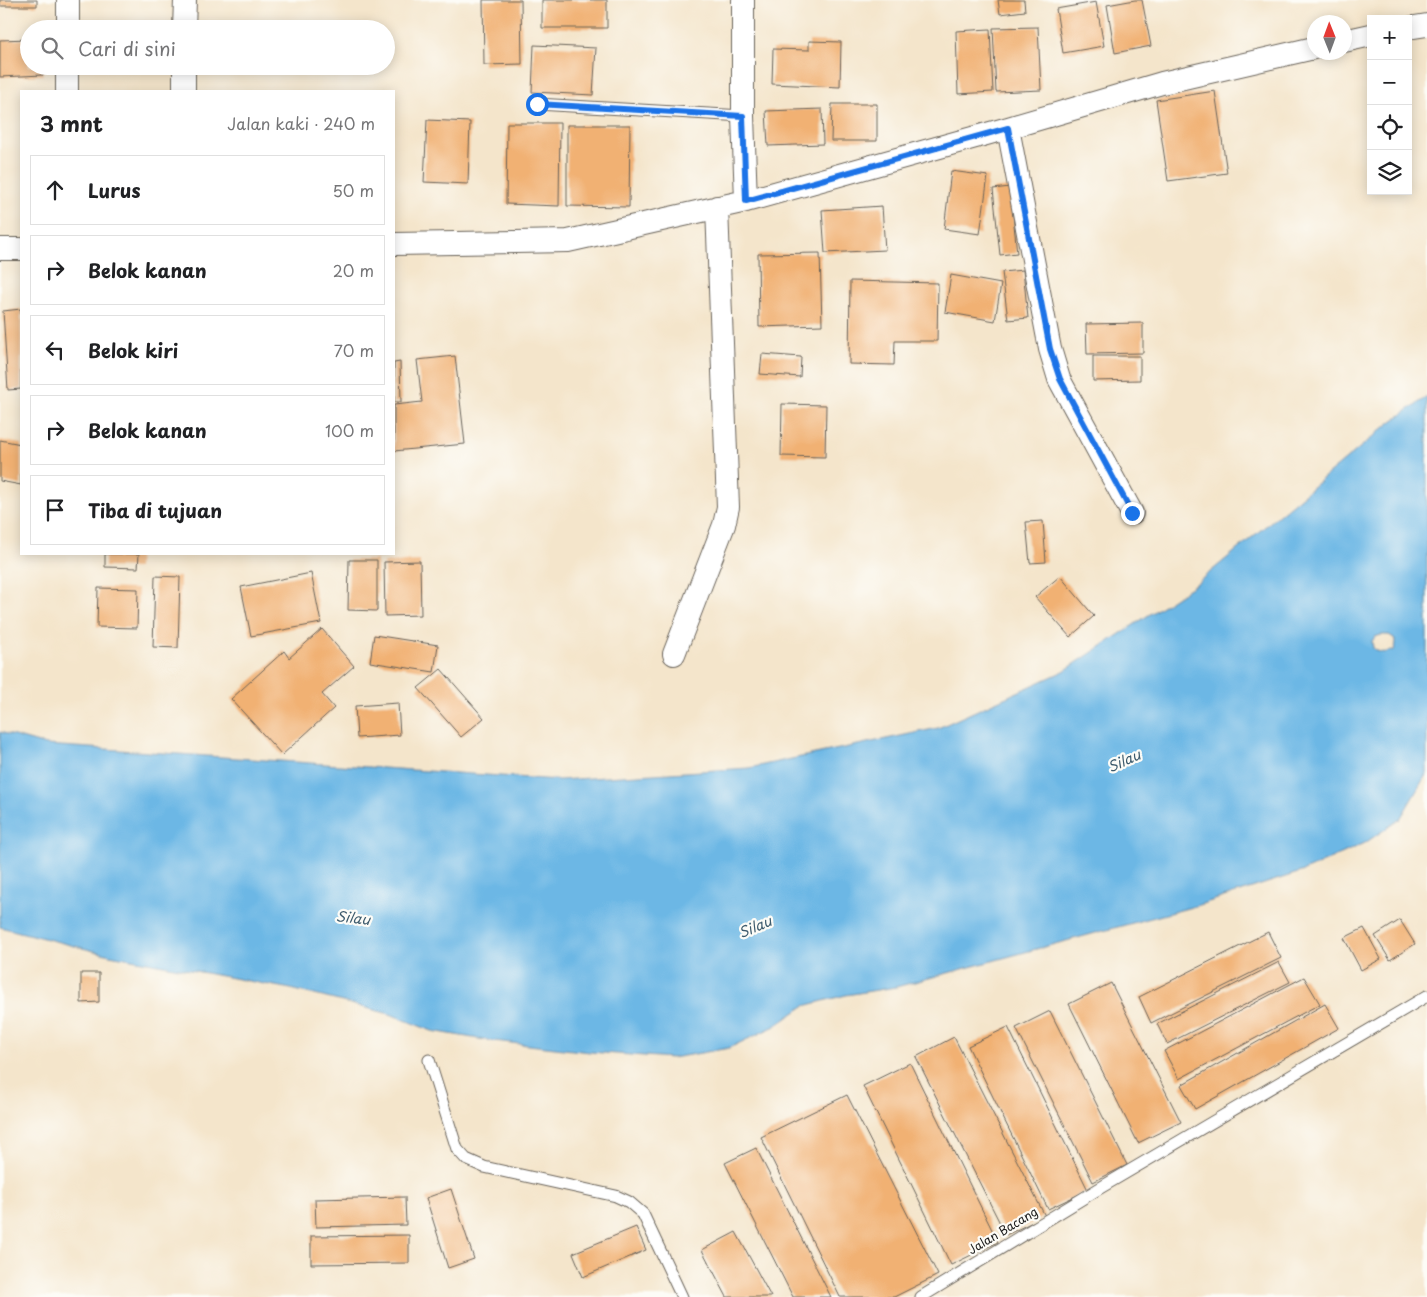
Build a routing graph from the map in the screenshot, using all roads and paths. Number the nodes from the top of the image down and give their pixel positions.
1 (68, 0) edge
2 (185, 0) edge
3 (743, 0) edge
4 (68, 20) edge
5 (184, 20) edge
6 (1427, 25) edge
7 (1412, 27) edge
8 (1367, 36) edge
9 (1352, 39) edge
10 (1307, 50) edge
11 (68, 75) edge
12 (184, 75) edge
13 (67, 90) edge
14 (184, 90) edge
15 (537, 104) dead end
16 (743, 116) junction
17 (1008, 128) junction
18 (746, 201) junction
19 (717, 207) junction
20 (395, 244) edge
21 (0, 249) edge
22 (20, 249) edge
23 (1132, 513) dead end
24 (674, 654) dead end
25 (1427, 996) edge
26 (430, 1060) dead end
27 (682, 1297) edge
28 (921, 1297) edge

1 - 4 street
2 - 5 street
3 - 16 street
6 - 7 street
8 - 9 street
10 - 17 street
11 - 13 street
12 - 14 street
15 - 16 lane
16 - 18 street
17 - 18 street
17 - 23 street
18 - 19 street
19 - 20 street
19 - 24 street
21 - 22 street
25 - 28 lane, Jalan Bacang
26 - 27 lane

